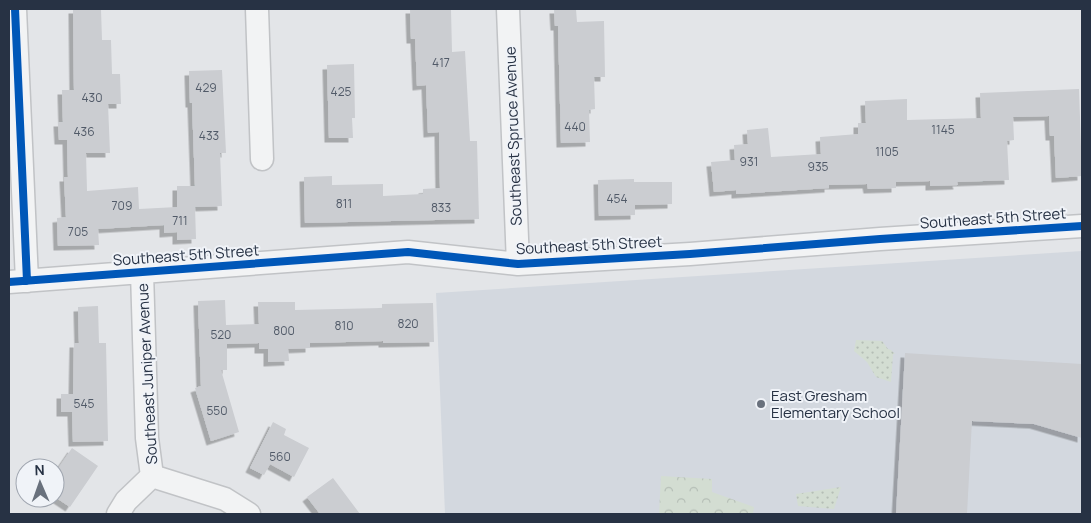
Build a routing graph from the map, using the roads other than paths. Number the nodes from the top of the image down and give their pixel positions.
1 (15, 9) edge
2 (256, 9) edge
3 (508, 9) edge
4 (262, 160) dead end
5 (1082, 226) edge
6 (518, 264) junction
7 (142, 272) junction
8 (18, 281) edge
9 (152, 476) junction
10 (118, 514) edge
11 (249, 514) edge

1 - 8 street
2 - 4 street
3 - 6 street, Southeast Spruce Avenue
5 - 6 street, Southeast 5th Street
6 - 7 street, Southeast 5th Street
7 - 8 street, Southeast 5th Street
7 - 9 street, Southeast Juniper Avenue
9 - 10 street
9 - 11 street

